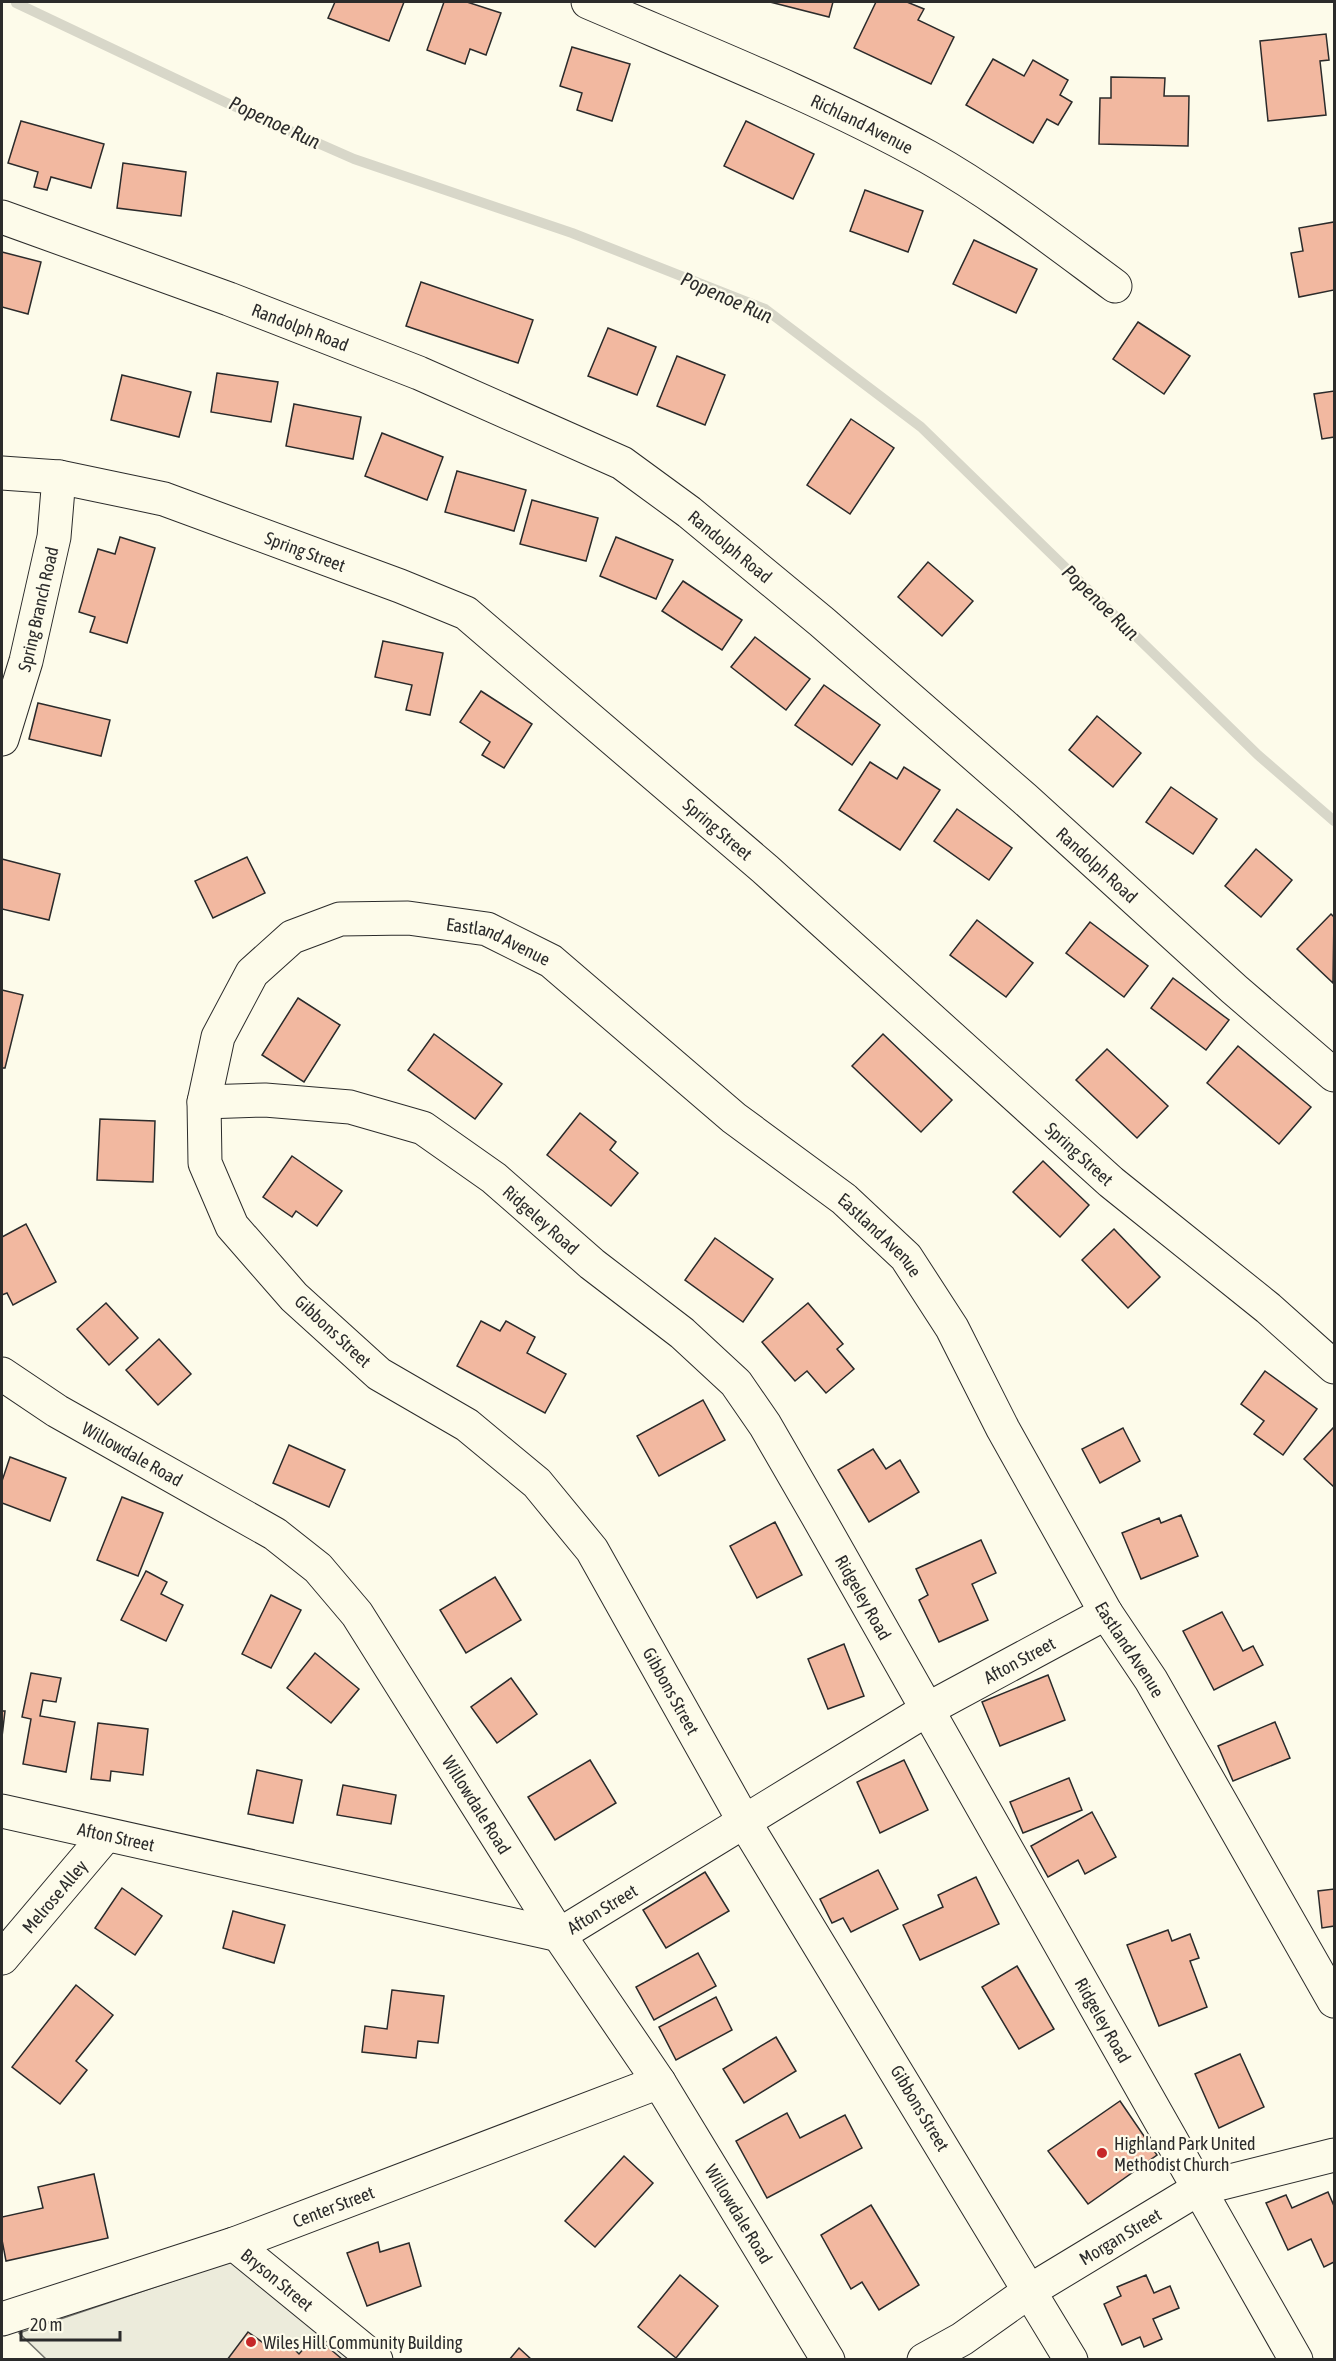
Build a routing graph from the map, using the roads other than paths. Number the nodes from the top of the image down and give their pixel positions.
1 (588, 2) edge
2 (2, 217) edge
3 (1115, 286) dead end
4 (2, 473) edge
5 (59, 477) junction
6 (2, 739) edge
7 (1335, 1076) edge
8 (204, 1102) junction
9 (1335, 1367) edge
10 (2, 1374) edge
11 (1106, 1613) junction
12 (928, 1709) junction
13 (2, 1811) edge
14 (745, 1823) junction
15 (106, 1835) junction
16 (559, 1935) junction
17 (2, 1958) edge
18 (1335, 2001) edge
19 (660, 2082) junction
20 (1335, 2155) edge
21 (1198, 2188) junction
22 (234, 2244) junction
23 (1031, 2290) junction
24 (2, 2319) edge
25 (376, 2360) edge
26 (828, 2360) edge
27 (924, 2360) edge
28 (1071, 2360) edge
29 (1296, 2360) edge

1 - 3 street, Richland Avenue
2 - 7 street, Randolph Road
4 - 5 street, Spring Street
5 - 6 street, Spring Branch Road
5 - 9 street, Spring Street
8 - 11 street, Eastland Avenue
8 - 12 street, Ridgeley Road
8 - 14 street, Gibbons Street
10 - 16 street, Willowdale Road
11 - 12 street, Afton Street
11 - 18 street, Eastland Avenue
12 - 14 street, Afton Street
12 - 21 street, Ridgeley Road
13 - 15 street, Afton Street
14 - 16 street, Afton Street
14 - 23 street, Gibbons Street
15 - 16 street, Afton Street
15 - 17 street, Melrose Alley
16 - 19 street, Willowdale Road
19 - 22 street, Center Street
19 - 26 street, Willowdale Road
20 - 21 street, Morgan Street
21 - 23 street, Morgan Street
21 - 29 street, Ridgeley Road
22 - 24 street, Center Street
22 - 25 street, Bryson Street
23 - 27 street, Morgan Street
23 - 28 street, Gibbons Street

